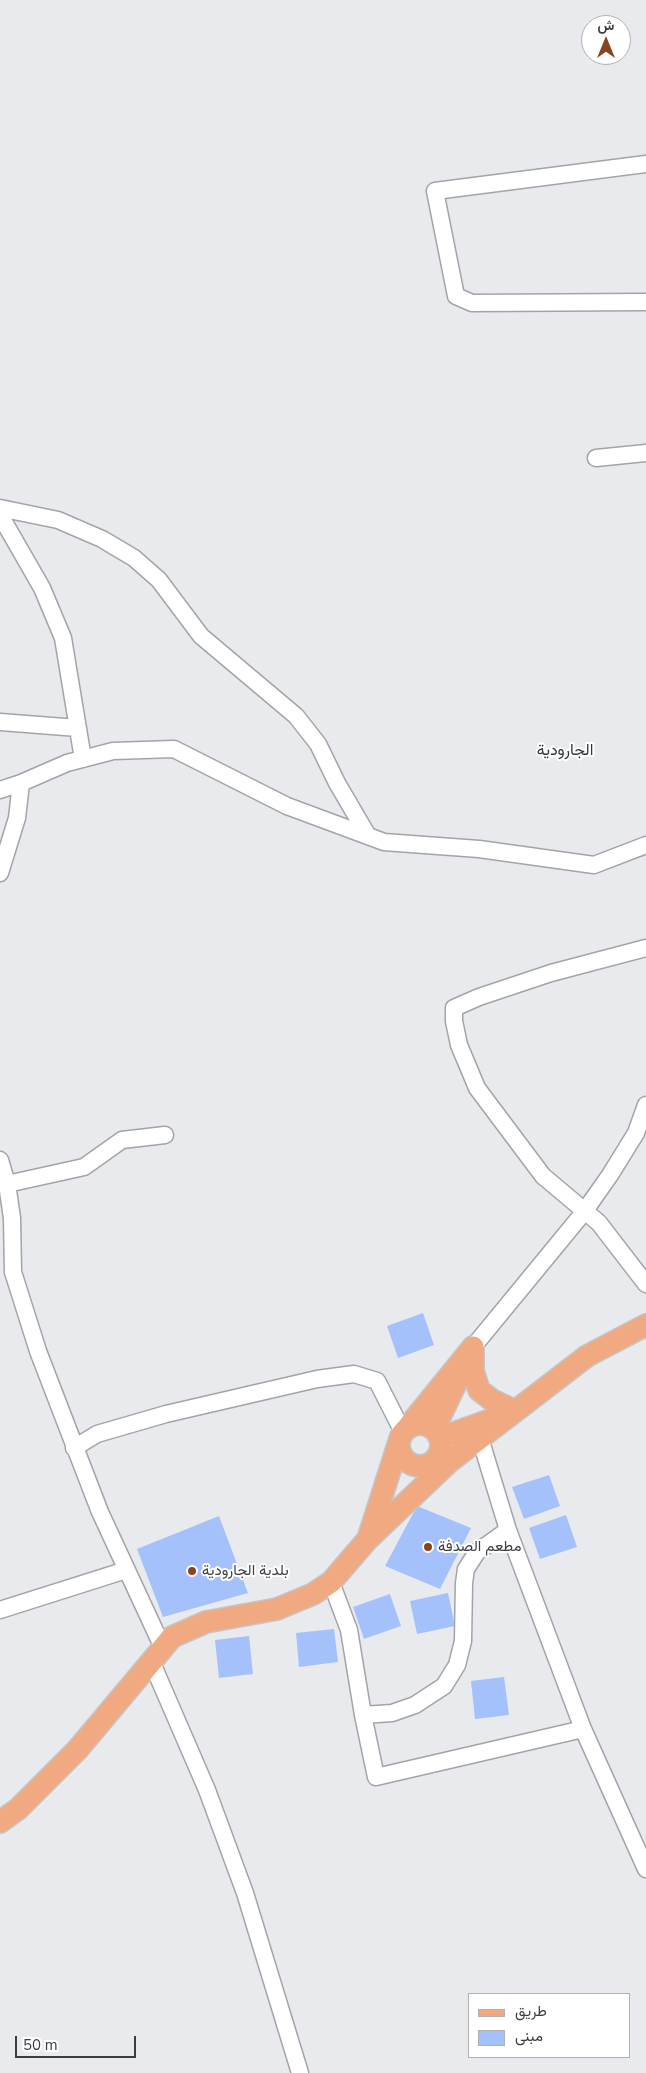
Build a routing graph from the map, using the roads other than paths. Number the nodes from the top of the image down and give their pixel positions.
1 (646, 164) edge
2 (646, 302) edge
3 (646, 453) edge
4 (596, 458) dead end
5 (0, 508) edge
6 (0, 515) edge
7 (7, 541) edge
8 (0, 722) edge
9 (78, 728) junction
10 (83, 759) junction
11 (21, 783) junction
12 (0, 790) edge
13 (368, 836) junction
14 (646, 846) edge
15 (3, 853) edge
16 (0, 873) edge
17 (646, 948) edge
18 (646, 1105) edge
19 (165, 1135) dead end
20 (0, 1160) edge
21 (7, 1184) junction
22 (584, 1212) junction
23 (646, 1284) edge
24 (646, 1325) edge
25 (473, 1347) junction
26 (515, 1412) junction
27 (437, 1434) junction
28 (403, 1435) junction
29 (480, 1438) junction
30 (74, 1448) junction
31 (420, 1466) junction
32 (416, 1494) junction
33 (508, 1530) junction
34 (368, 1539) junction
35 (126, 1570) junction
36 (331, 1582) junction
37 (0, 1610) edge
38 (158, 1655) junction
39 (363, 1715) junction
40 (583, 1729) junction
41 (0, 1822) edge
42 (646, 1869) edge
43 (300, 2073) edge

1 - 2 street
3 - 4 street
5 - 13 street
6 - 7 street
7 - 9 street
8 - 9 street
9 - 10 street
10 - 11 street
10 - 13 street
11 - 12 street
11 - 15 street
13 - 14 street
15 - 16 street
17 - 22 street
18 - 22 street
19 - 21 street
20 - 21 street
21 - 30 street
22 - 23 street
22 - 25 street
24 - 26 main road
25 - 26 main road
25 - 27 main road
25 - 28 main road
26 - 27 main road
26 - 29 main road
27 - 28 main road
27 - 31 main road
28 - 30 street
28 - 31 main road
28 - 34 main road
29 - 32 main road
29 - 33 street
30 - 35 street
31 - 32 main road
32 - 34 main road
33 - 39 street
33 - 40 street
34 - 36 main road
35 - 37 street
35 - 38 street
36 - 38 main road
36 - 39 street
38 - 41 main road
38 - 43 street
39 - 40 street
40 - 42 street

